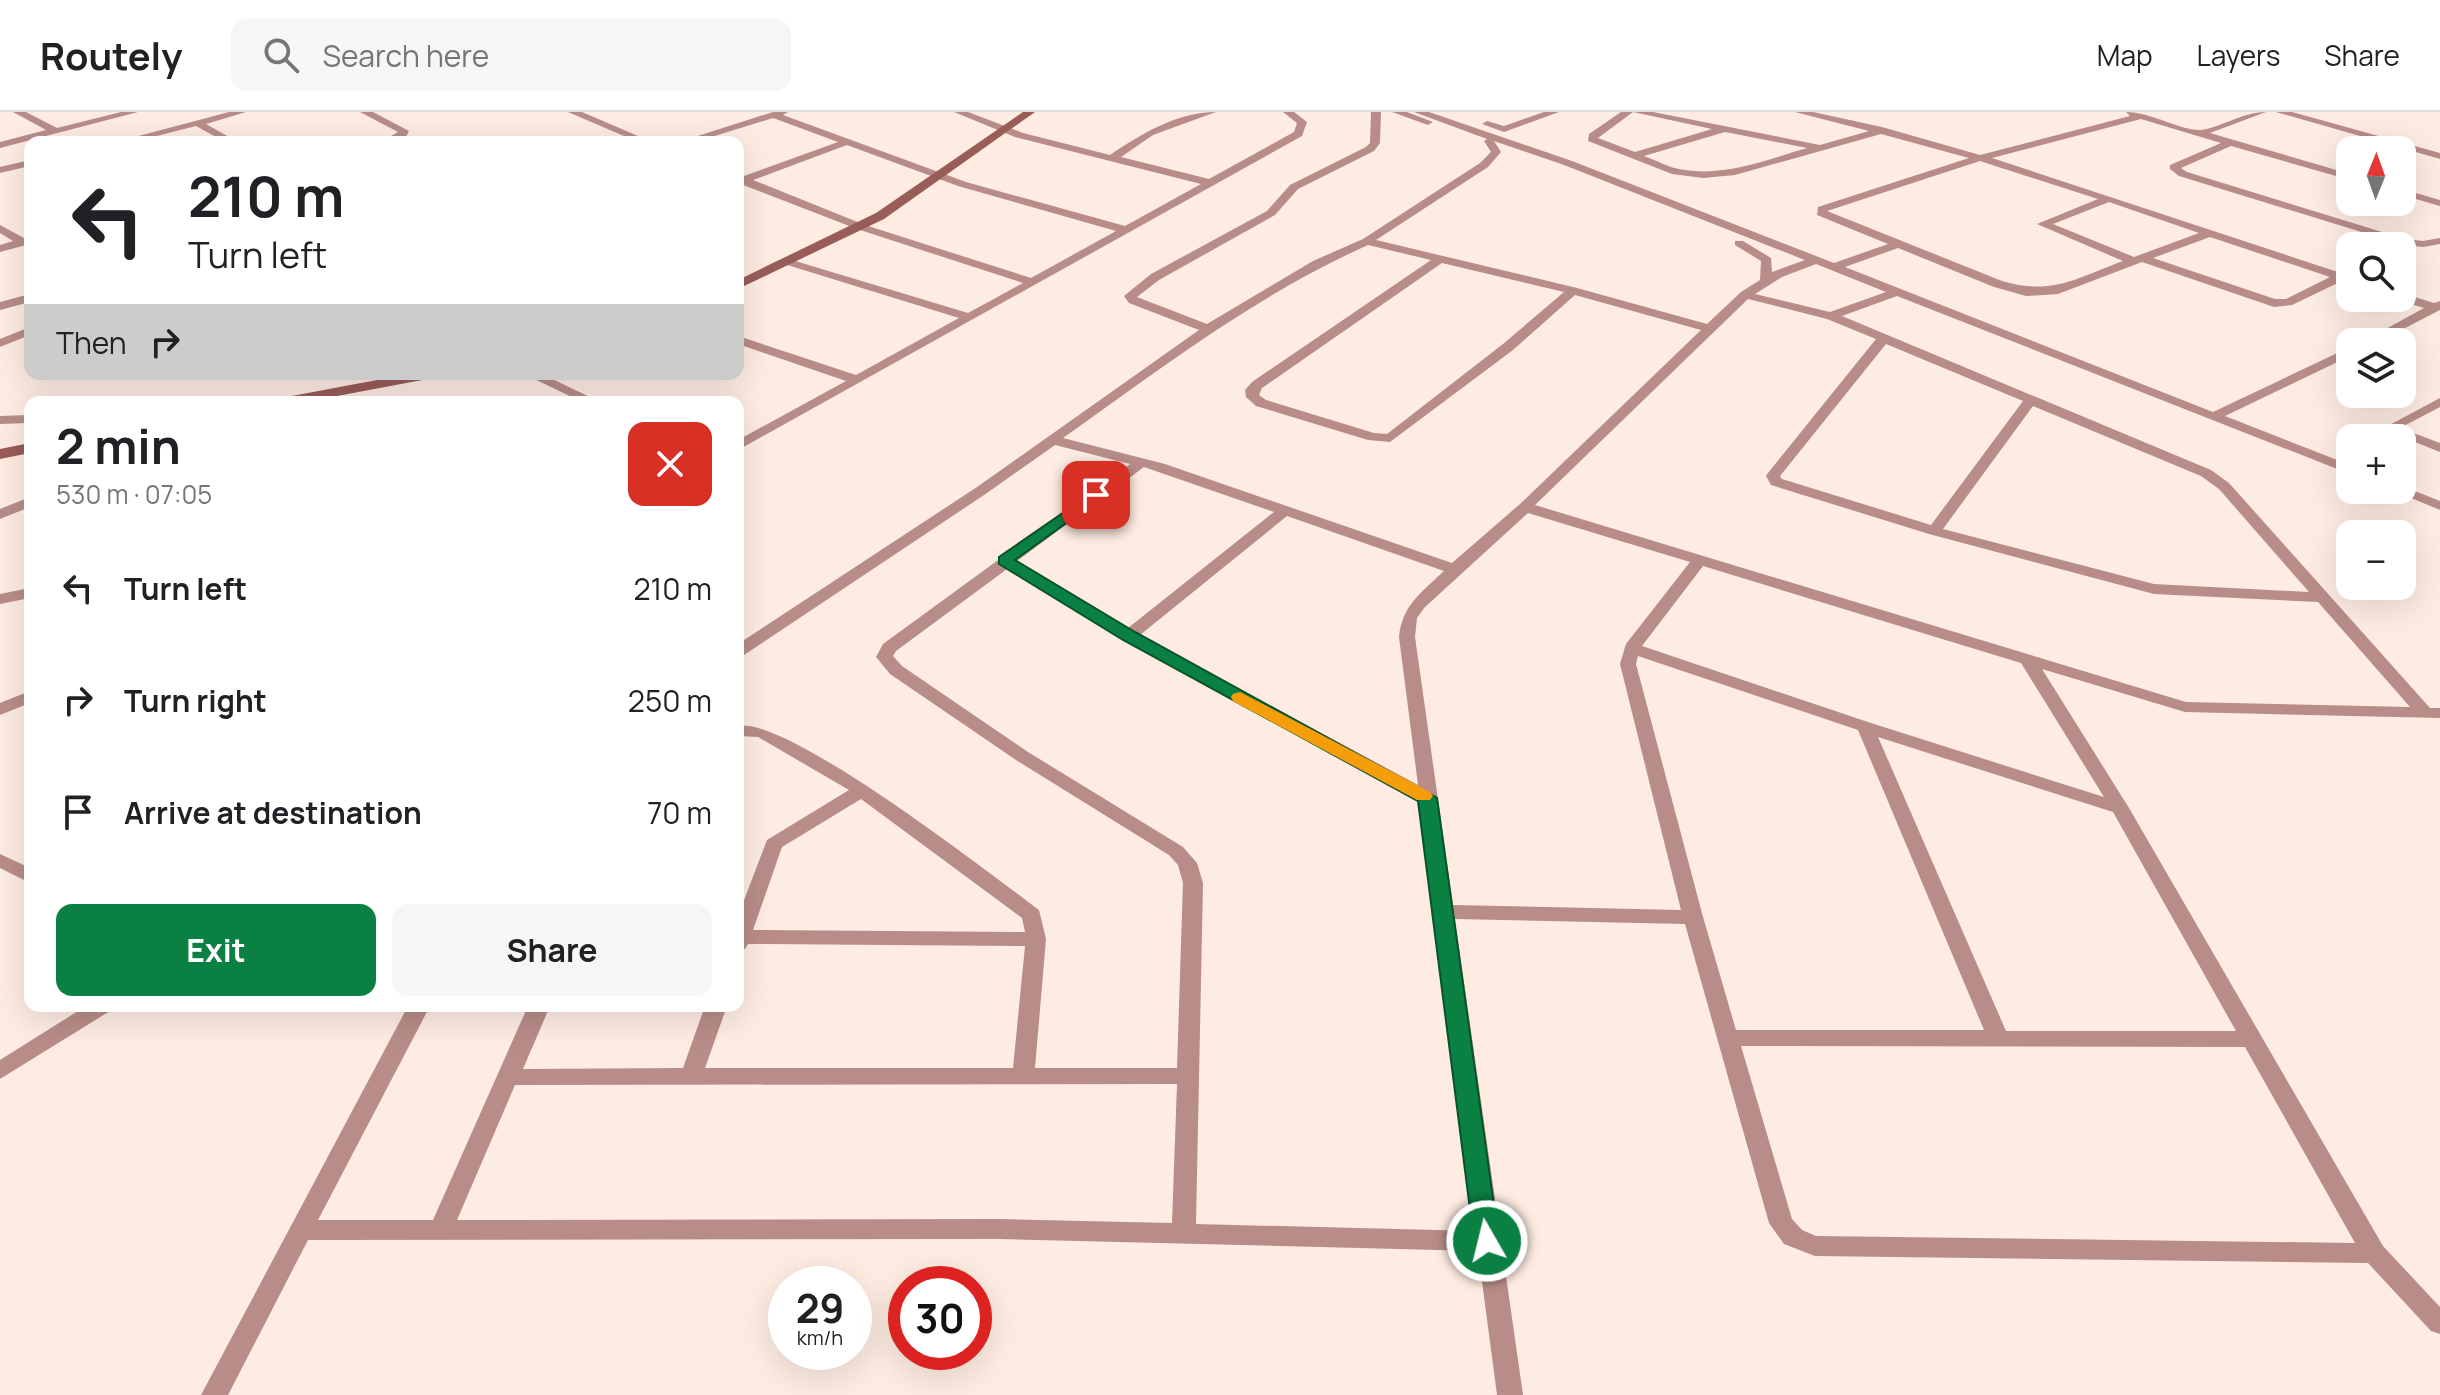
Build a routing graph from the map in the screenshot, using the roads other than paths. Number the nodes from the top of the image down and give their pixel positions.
1 (18, 112) edge
2 (133, 112) edge
3 (241, 112) edge
4 (365, 112) edge
5 (573, 112) edge
6 (605, 112) edge
7 (959, 112) edge
8 (1030, 112) edge
9 (1211, 112) edge
10 (1288, 112) edge
11 (1376, 112) edge
12 (1397, 112) edge
13 (1419, 112) edge
14 (1450, 112) edge
15 (1554, 112) edge
16 (1628, 112) edge
17 (1638, 112) edge
18 (1800, 112) edge
19 (2128, 112) edge
20 (2261, 112) edge
21 (2281, 112) edge
22 (778, 113) edge
23 (2142, 116) junction
24 (587, 117) junction
25 (198, 123) junction
26 (1002, 129) junction
27 (1504, 129) junction
28 (1724, 129) junction
29 (1885, 129) junction
30 (55, 131) junction
31 (2200, 133) junction
32 (35, 136) edge
33 (145, 136) edge
34 (222, 136) edge
35 (402, 136) edge
36 (633, 136) edge
37 (703, 136) edge
38 (2368, 136) edge
39 (24, 139) edge
40 (1489, 141) junction
41 (847, 142) junction
42 (2231, 142) junction
43 (2427, 143) dead end
44 (0, 145) edge
45 (1820, 147) junction
46 (2416, 148) edge
47 (2416, 149) edge
48 (1633, 156) junction
49 (2440, 156) edge
50 (1980, 158) junction
51 (1111, 159) junction
52 (24, 164) edge
53 (0, 170) edge
54 (2336, 173) edge
55 (939, 176) junction
56 (744, 178) edge
57 (744, 182) edge
58 (1212, 183) junction
59 (2416, 196) edge
60 (2105, 200) junction
61 (2440, 203) edge
62 (861, 227) junction
63 (0, 228) edge
64 (1127, 230) junction
65 (2210, 233) junction
66 (24, 240) edge
67 (1367, 241) junction
68 (2440, 241) edge
69 (24, 242) edge
70 (1896, 245) junction
71 (0, 249) edge
72 (1440, 259) junction
73 (2140, 260) junction
74 (788, 262) junction
75 (1829, 264) junction
76 (2336, 276) edge
77 (1766, 280) junction
78 (744, 282) edge
79 (1033, 282) junction
80 (2336, 283) edge
81 (1573, 291) junction
82 (1894, 293) junction
83 (1745, 295) junction
84 (24, 300) edge
85 (0, 306) edge
86 (2434, 312) edge
87 (1831, 316) junction
88 (969, 317) junction
89 (1707, 328) junction
90 (2399, 328) edge
91 (1208, 329) junction
92 (24, 333) edge
93 (1884, 338) junction
94 (744, 342) edge
95 (0, 343) edge
96 (2336, 358) edge
97 (400, 380) edge
98 (544, 380) edge
99 (857, 380) junction
100 (314, 396) edge
101 (580, 396) edge
102 (2032, 398) junction
103 (2440, 402) edge
104 (2215, 416) junction
105 (24, 419) edge
106 (0, 420) edge
107 (1053, 440) junction
108 (744, 443) edge
109 (2440, 448) edge
110 (24, 449) edge
111 (0, 454) edge
112 (1142, 462) junction
113 (2336, 464) edge
114 (2416, 497) edge
115 (24, 504) edge
116 (2440, 506) edge
117 (1525, 507) junction
118 (1284, 511) junction
119 (0, 515) edge
120 (1934, 531) junction
121 (1005, 561) junction
122 (1699, 561) junction
123 (1454, 569) junction
124 (24, 594) edge
125 (2319, 597) junction
126 (0, 599) edge
127 (1129, 636) junction
128 (744, 647) edge
129 (1632, 648) junction
130 (2028, 660) junction
131 (24, 699) edge
132 (0, 710) edge
133 (2433, 713) edge
134 (1865, 727) junction
135 (744, 730) edge
136 (862, 790) junction
137 (1427, 798) junction
138 (2120, 808) junction
139 (0, 860) edge
140 (24, 873) edge
141 (1443, 912) junction
142 (1693, 917) junction
143 (744, 926) edge
144 (1036, 939) junction
145 (744, 940) edge
146 (93, 1012) edge
147 (416, 1012) edge
148 (536, 1012) edge
149 (714, 1012) edge
150 (1998, 1037) junction
151 (1729, 1038) junction
152 (2254, 1039) junction
153 (0, 1071) edge
154 (692, 1075) junction
155 (1190, 1076) junction
156 (508, 1077) junction
157 (1023, 1078) junction
158 (441, 1229) junction
159 (302, 1230) junction
160 (1184, 1233) junction
161 (1487, 1241) junction
162 (2374, 1253) junction
163 (2440, 1323) edge
164 (214, 1395) edge
165 (1510, 1395) edge

1 - 30 street
2 - 30 street
3 - 25 street
4 - 35 street
5 - 24 street
6 - 24 street
7 - 26 street
8 - 26 street
9 - 51 street
10 - 58 street
11 - 91 street
12 - 40 street
13 - 75 street
14 - 27 street
15 - 27 street
16 - 48 street
17 - 28 street
18 - 29 street
19 - 23 street
20 - 31 street
21 - 38 street
22 - 37 street
22 - 41 street
23 - 31 street
23 - 50 street
24 - 36 street
25 - 33 street
25 - 34 street
26 - 51 street
26 - 55 street
27 - 75 street
28 - 45 street
28 - 48 street
29 - 45 street
29 - 50 street
30 - 32 street
31 - 42 street
39 - 44 street
40 - 67 street
40 - 77 street
41 - 55 street
41 - 56 street
42 - 54 street
42 - 68 street
43 - 46 street
45 - 48 street
47 - 49 street
50 - 60 street
50 - 70 street
51 - 58 street
52 - 53 street
55 - 62 street
55 - 64 street
57 - 62 street
58 - 64 street
59 - 61 street
60 - 65 street
60 - 73 street
62 - 74 street
62 - 79 street
63 - 66 street
64 - 79 street
65 - 73 street
65 - 76 street
67 - 72 street
67 - 91 street
69 - 71 street
70 - 73 street
70 - 75 street
72 - 81 street
72 - 81 street
73 - 80 street
74 - 78 street
74 - 88 street
75 - 77 street
75 - 82 street
77 - 83 street
79 - 88 street
81 - 89 street
82 - 87 street
82 - 104 street
83 - 87 street
83 - 89 street
84 - 85 street
86 - 90 street
87 - 93 street
88 - 99 street
89 - 117 street
91 - 107 street
92 - 95 street
93 - 102 street
93 - 120 street
94 - 99 street
96 - 104 street
97 - 100 street
98 - 101 street
99 - 108 street
102 - 120 street
102 - 125 street
103 - 109 street
104 - 113 street
105 - 106 street
107 - 112 street
107 - 128 street
110 - 111 street
112 - 118 street
112 - 121 street
114 - 116 street
115 - 119 street
117 - 122 street
117 - 123 street
118 - 123 street
118 - 127 street
120 - 125 street
121 - 127 street
121 - 155 street
122 - 129 street
122 - 130 street
123 - 137 street
124 - 126 street
125 - 133 street
127 - 137 street
129 - 134 street
129 - 142 street
130 - 133 street
130 - 138 street
131 - 132 street
134 - 138 street
134 - 150 street
135 - 136 street
136 - 143 street
136 - 144 street
137 - 141 street
138 - 152 street
139 - 140 street
141 - 142 street
141 - 161 street
142 - 151 street
144 - 145 street
144 - 157 street
146 - 153 street
147 - 159 street
148 - 156 street
149 - 154 street
150 - 151 street
150 - 152 street
151 - 162 street
152 - 162 street
154 - 156 street
154 - 157 street
155 - 157 street
155 - 160 street
156 - 158 street
158 - 159 street
158 - 160 street
159 - 164 street
160 - 161 street
161 - 165 street
162 - 163 street

